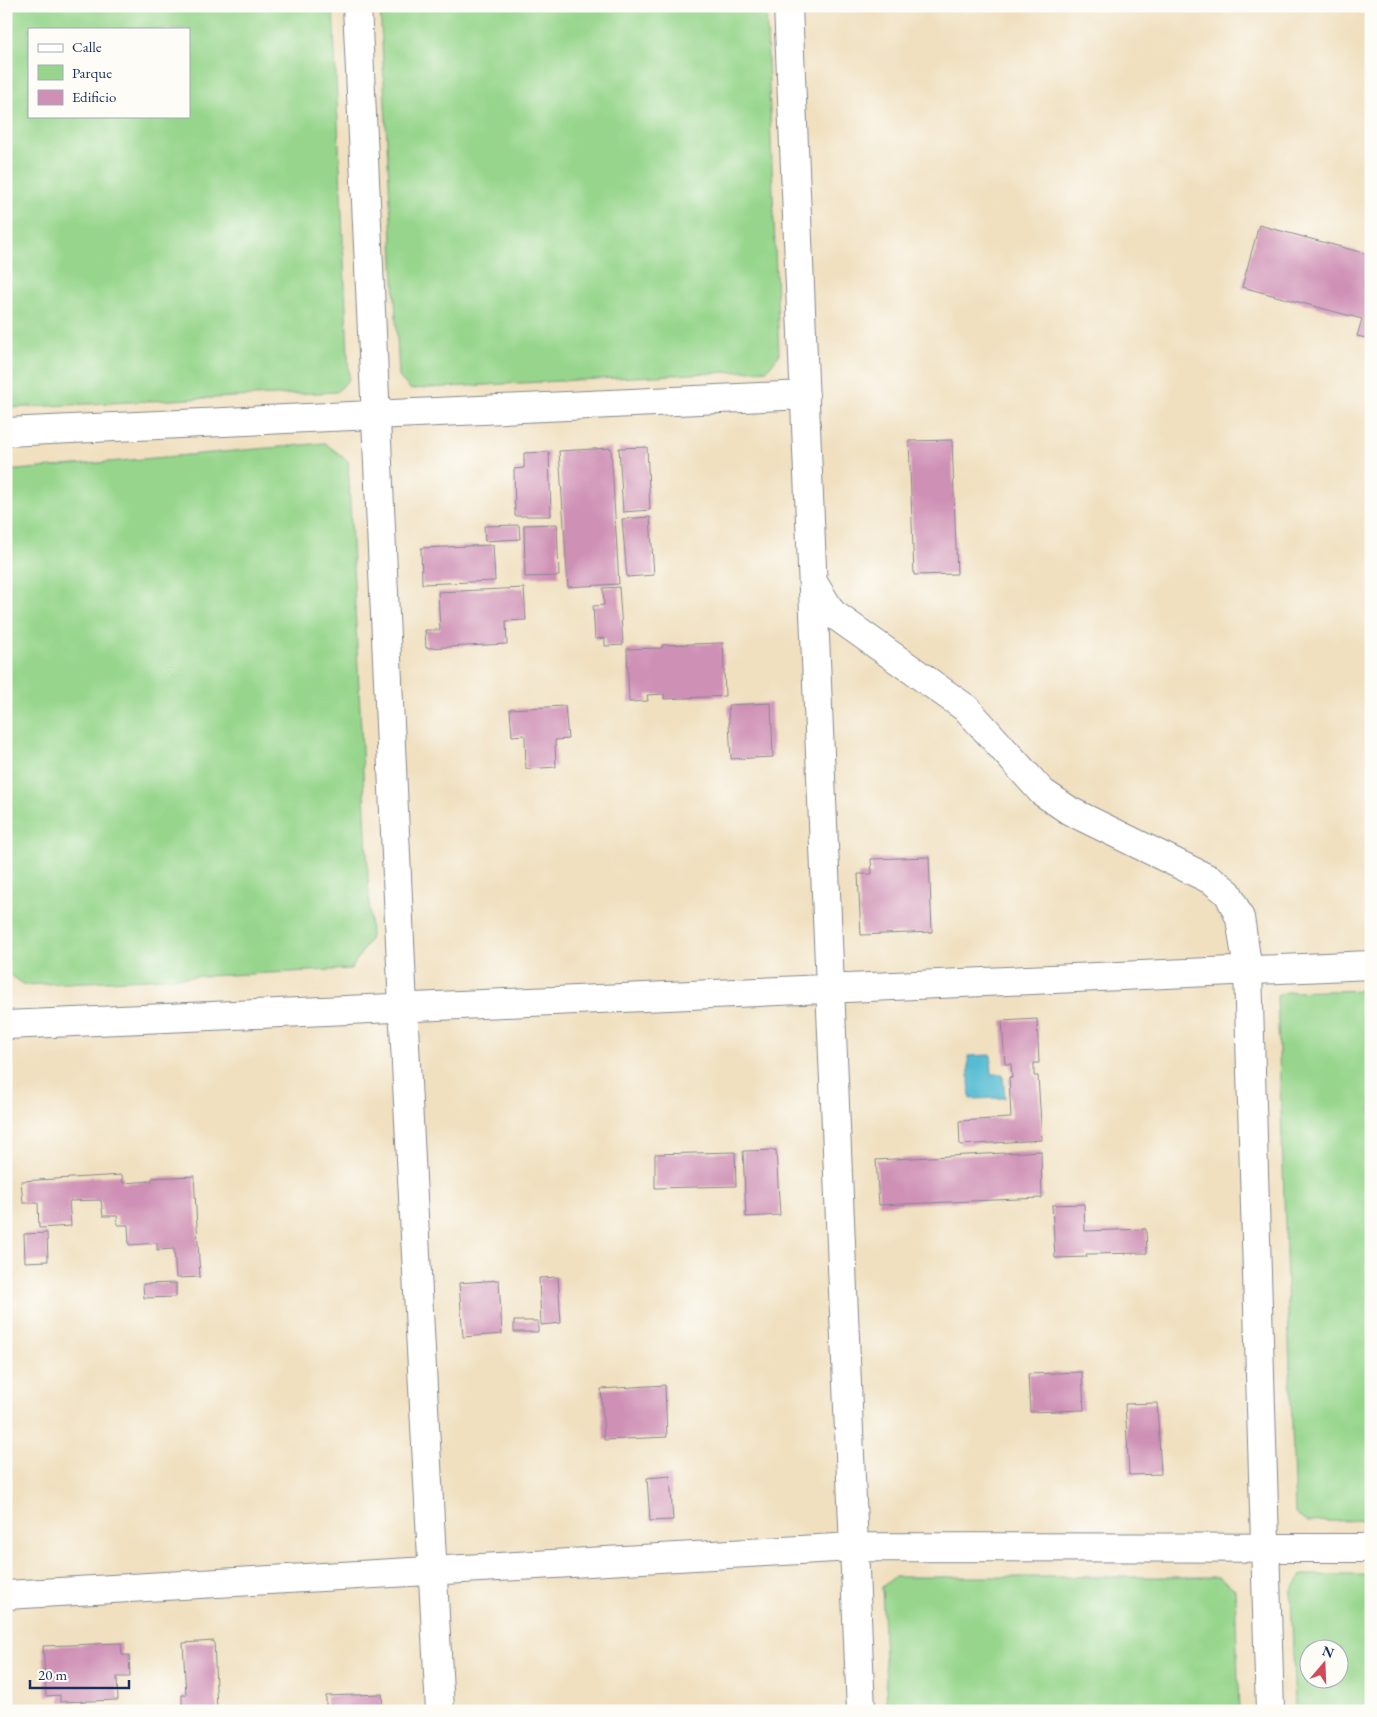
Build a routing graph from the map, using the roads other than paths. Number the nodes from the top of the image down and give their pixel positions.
1 (357, 6) edge
2 (788, 6) edge
3 (805, 395) junction
4 (376, 415) junction
5 (6, 432) edge
6 (812, 581) junction
7 (1371, 966) edge
8 (1248, 970) junction
9 (830, 988) junction
10 (403, 1007) junction
11 (6, 1025) edge
12 (853, 1547) junction
13 (1266, 1548) junction
14 (1371, 1548) edge
15 (433, 1571) junction
16 (6, 1595) edge
17 (440, 1711) edge
18 (860, 1711) edge
19 (1270, 1711) edge

1 - 4 street
2 - 3 street
3 - 4 street
3 - 6 street
4 - 5 street
4 - 10 street
6 - 8 street
6 - 9 street
7 - 8 street
8 - 9 street
8 - 13 street
9 - 10 street
9 - 12 street
10 - 11 street
10 - 15 street
12 - 13 street
12 - 15 street
12 - 18 street
13 - 14 street
13 - 19 street
15 - 16 street
15 - 17 street

